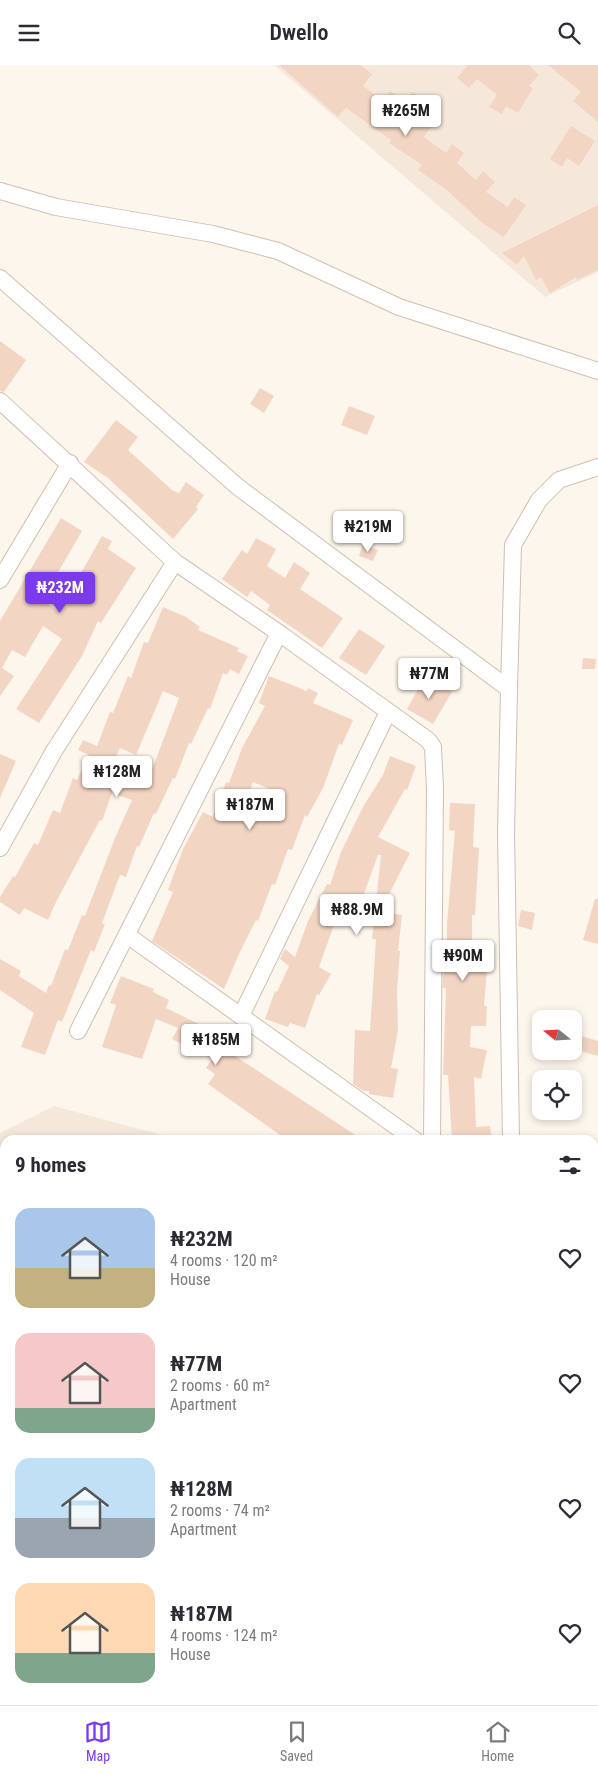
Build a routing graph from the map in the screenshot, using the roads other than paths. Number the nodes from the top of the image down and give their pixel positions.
1 (0, 191) edge
2 (0, 278) edge
3 (598, 371) edge
4 (0, 401) edge
5 (70, 463) junction
6 (598, 467) edge
7 (175, 562) junction
8 (0, 580) edge
9 (280, 633) junction
10 (509, 689) junction
11 (388, 712) junction
12 (0, 848) edge
13 (126, 935) junction
14 (241, 1015) junction
15 (78, 1031) dead end
16 (407, 1135) edge
17 (432, 1135) edge
18 (511, 1135) edge

1 - 3 street
2 - 10 street
4 - 5 street
5 - 7 street
5 - 8 street
6 - 10 street
7 - 9 street
7 - 12 street
9 - 11 street
9 - 13 street
10 - 18 street
11 - 14 street
11 - 17 street
13 - 14 street
13 - 15 street
14 - 16 street

